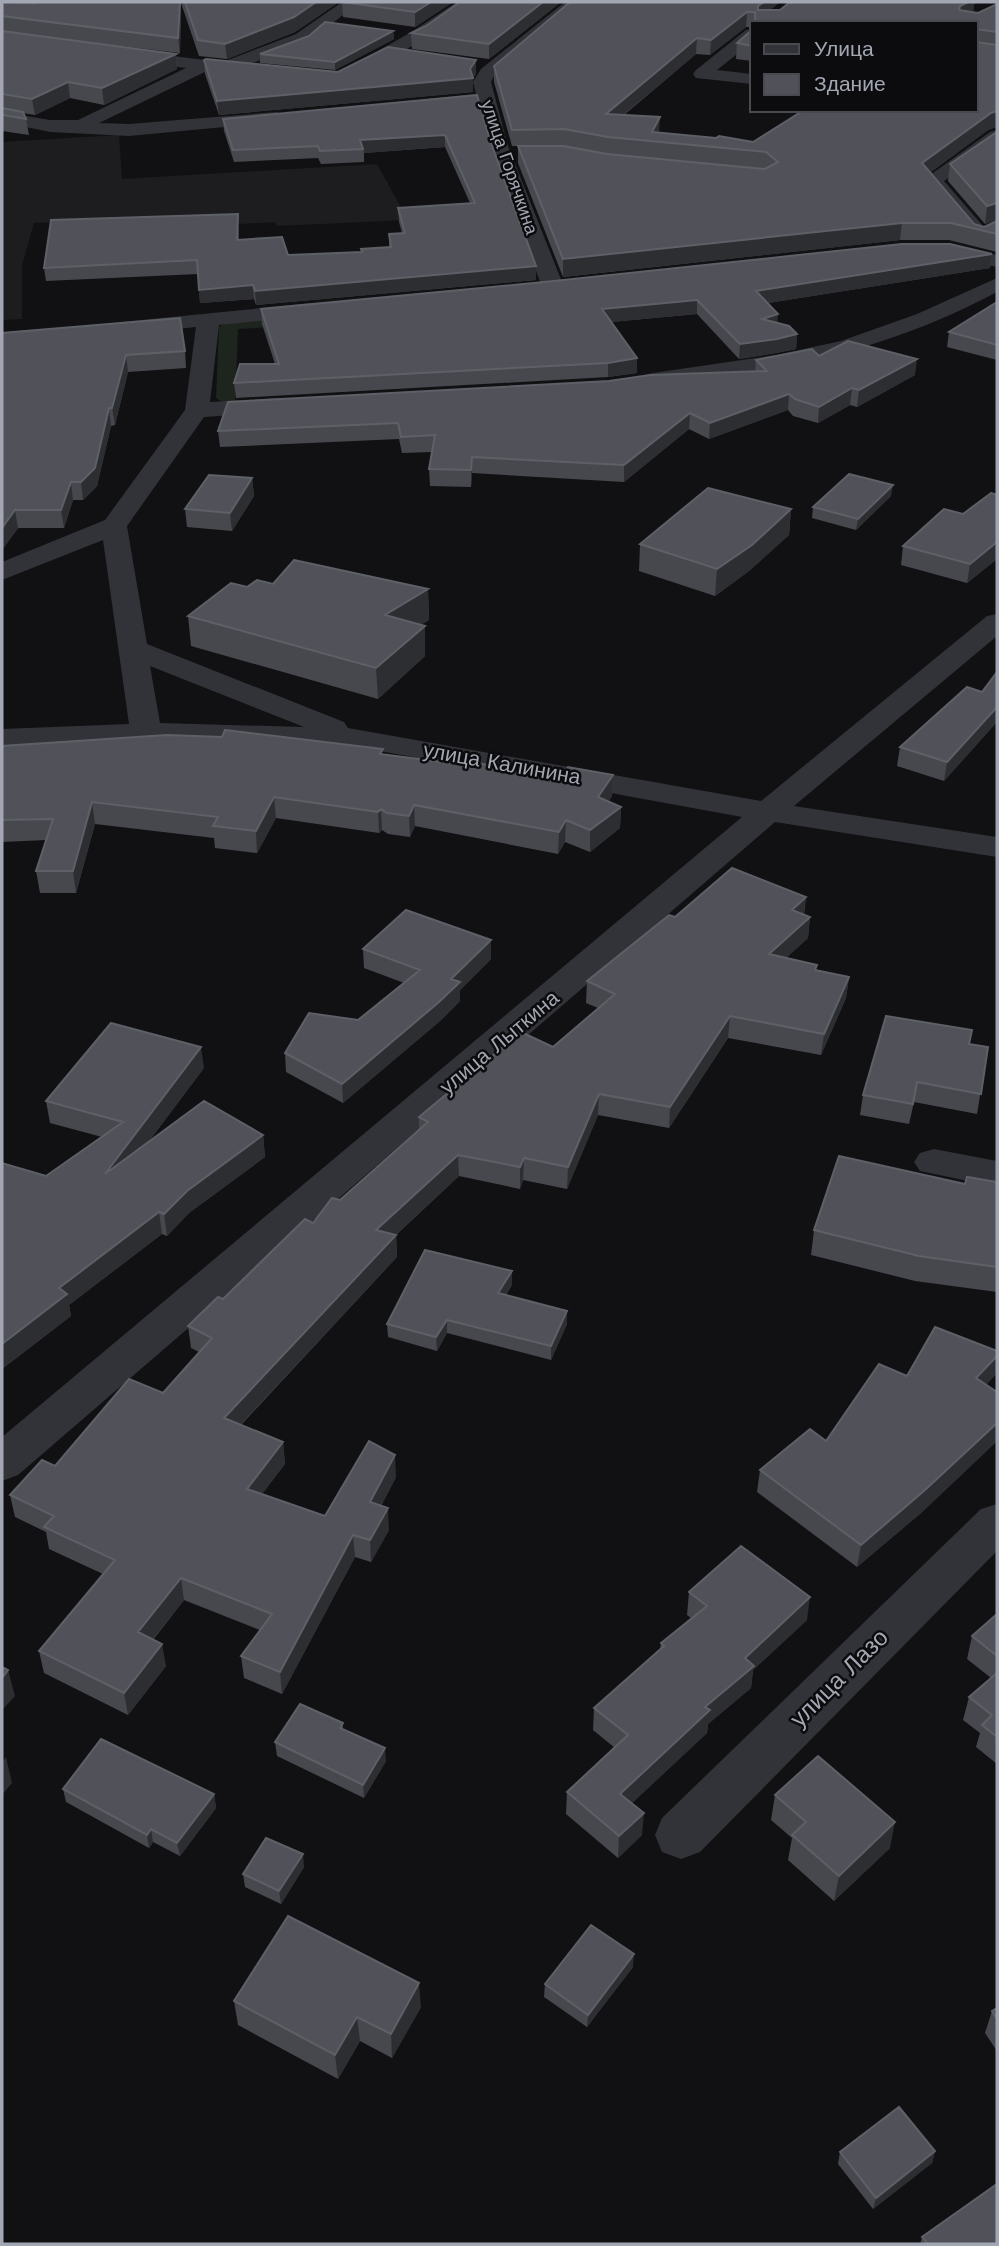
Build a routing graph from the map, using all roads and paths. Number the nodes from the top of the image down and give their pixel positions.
1 (352, 2) edge
2 (467, 2) edge
3 (574, 2) edge
4 (321, 22) junction
5 (345, 25) edge
6 (394, 31) edge
7 (419, 34) junction
8 (750, 36) edge
9 (110, 52) edge
10 (385, 53) junction
11 (412, 57) edge
12 (467, 64) edge
13 (205, 65) junction
14 (226, 67) junction
15 (494, 68) junction
16 (264, 71) edge
17 (326, 77) edge
18 (750, 79) edge
19 (486, 98) junction
20 (405, 106) edge
21 (296, 116) edge
22 (2, 117) edge
23 (66, 127) junction
24 (997, 136) edge
25 (502, 155) junction
26 (527, 155) edge
27 (989, 232) edge
28 (922, 248) edge
29 (963, 252) junction
30 (997, 261) edge
31 (997, 284) edge
32 (526, 290) edge
33 (338, 308) edge
34 (208, 320) junction
35 (112, 328) edge
36 (634, 383) edge
37 (306, 404) edge
38 (197, 410) junction
39 (114, 526) junction
40 (2, 572) edge
41 (997, 622) edge
42 (133, 649) junction
43 (146, 732) junction
44 (2, 738) edge
45 (358, 738) junction
46 (770, 812) junction
47 (997, 847) edge
48 (934, 1162) dead end
49 (997, 1174) edge
50 (5, 1455) edge
51 (997, 1522) edge
52 (681, 1835) dead end

1 - 4 street
2 - 7 street
3 - 15 street, улица Горячкина
4 - 5 street
4 - 14 street
6 - 7 street
7 - 10 street
8 - 18 street
9 - 13 street
10 - 11 street
10 - 17 street
12 - 15 street
13 - 14 street
13 - 23 street
14 - 16 street
15 - 19 street, улица Горячкина
19 - 20 street
19 - 25 street, улица Горячкина
21 - 23 street
22 - 23 street
24 - 27 street
25 - 26 street
25 - 32 street, улица Горячкина
27 - 29 street
28 - 29 street
29 - 30 street
31 - 36 street
33 - 34 street
34 - 35 street
34 - 38 street
37 - 38 street
38 - 39 street
39 - 40 street
39 - 42 street
41 - 46 street, улица Лыткина
42 - 43 street
42 - 45 street
43 - 44 street, улица Калинина
43 - 45 street, улица Калинина
45 - 46 street, улица Калинина
46 - 47 street, улица Калинина
46 - 50 street, улица Лыткина
48 - 49 street
51 - 52 street, улица Лазо

